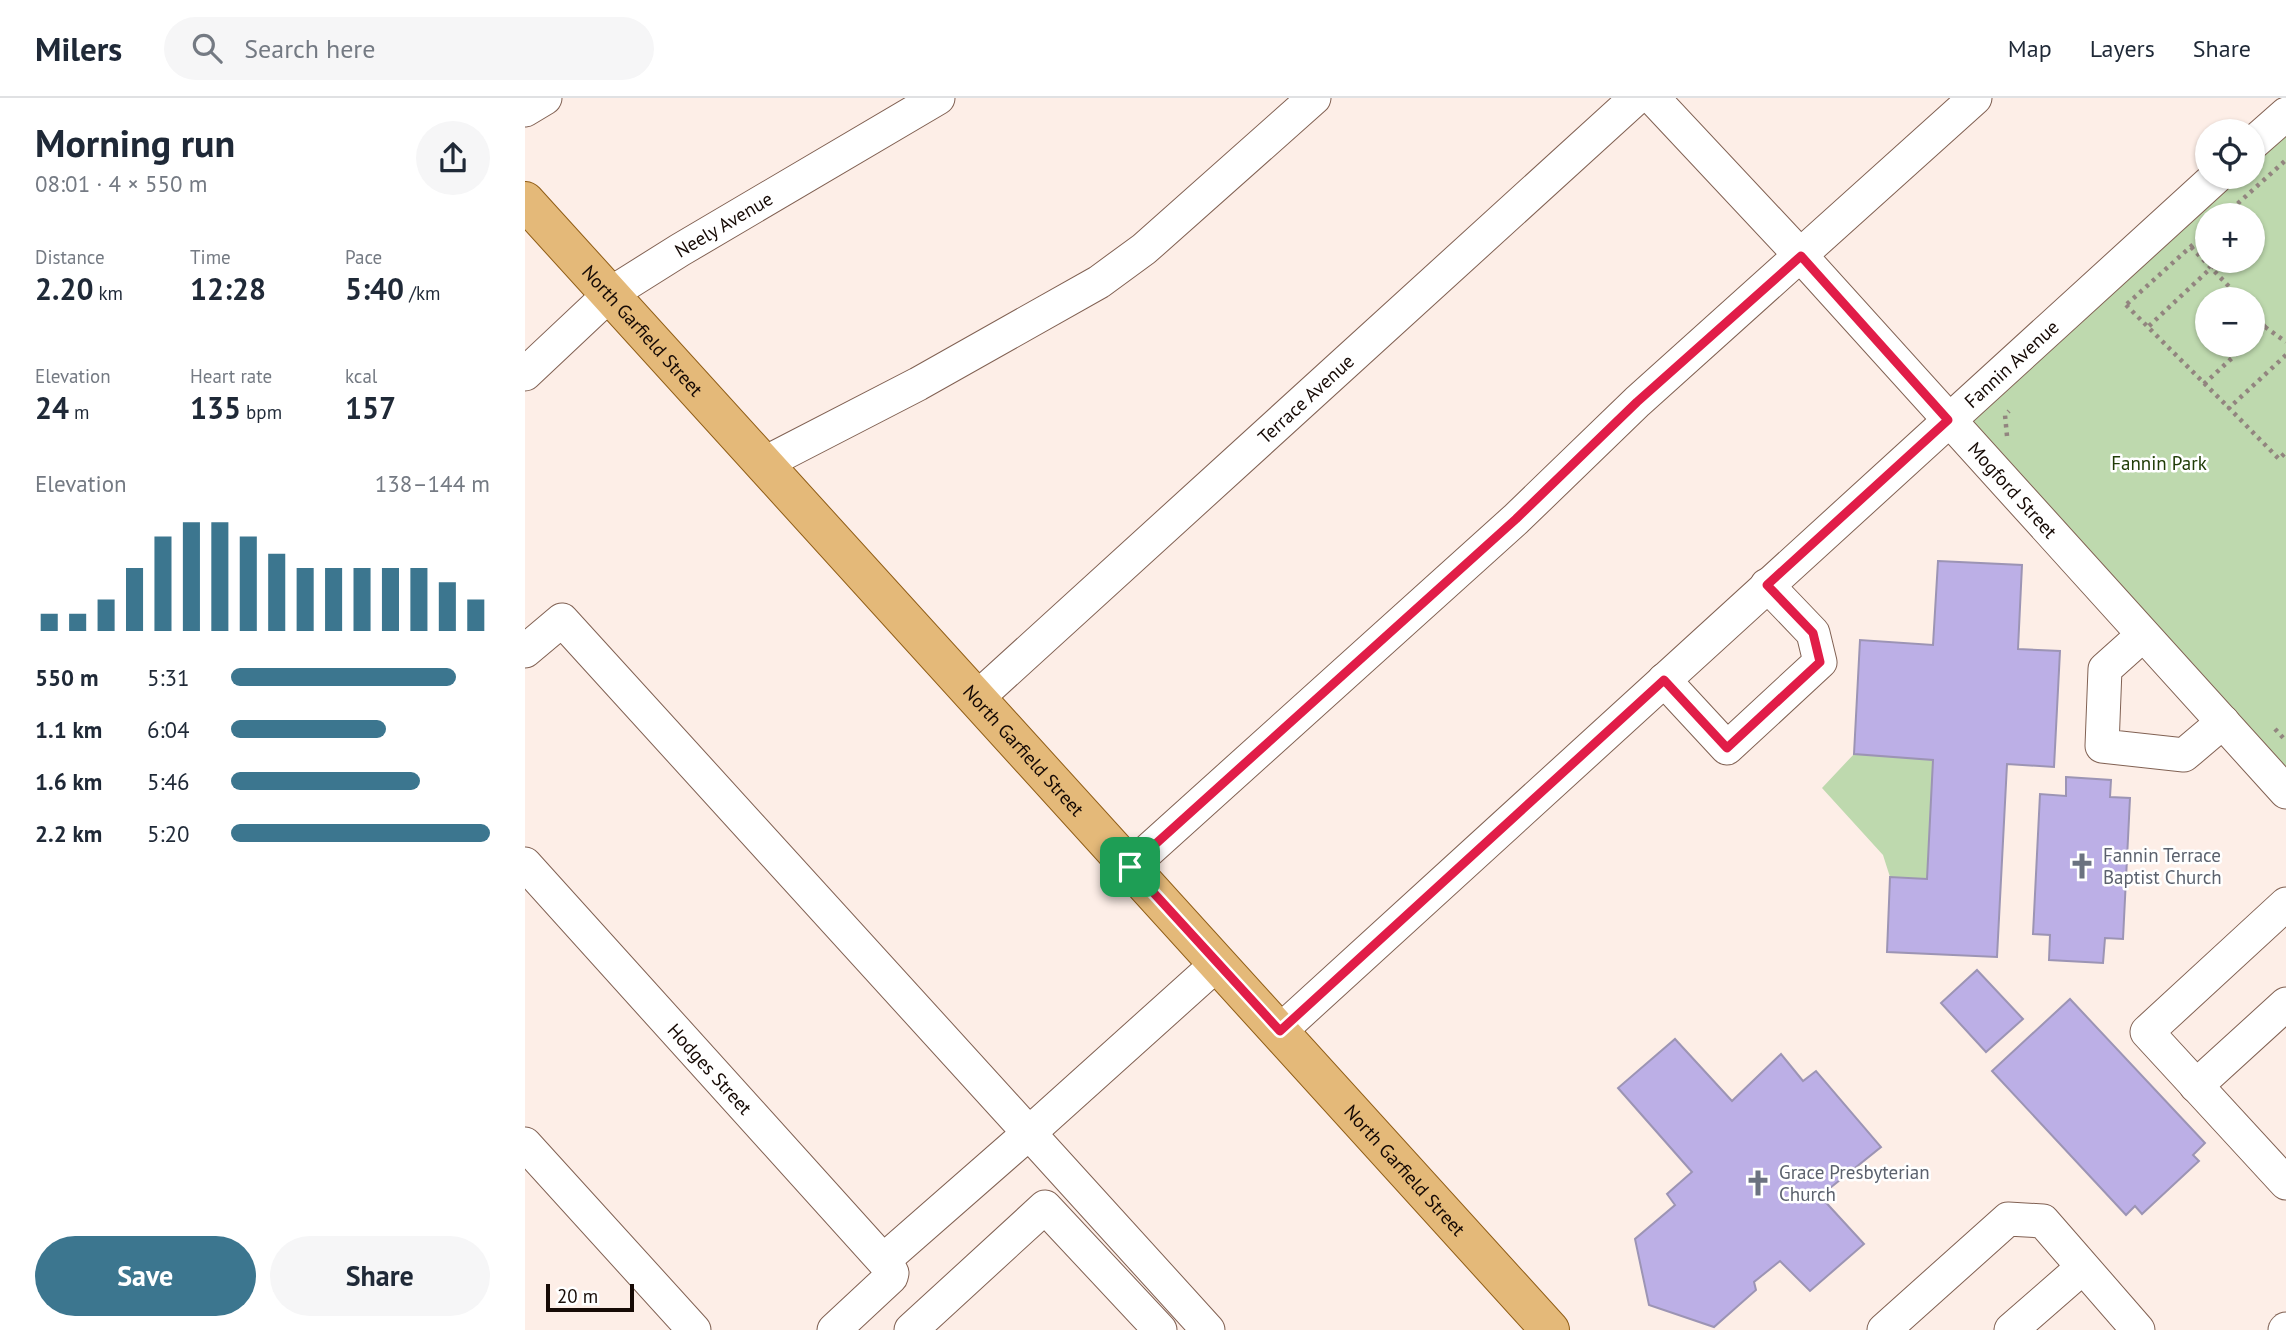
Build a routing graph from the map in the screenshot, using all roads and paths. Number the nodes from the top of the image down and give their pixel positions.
1 (545, 98) edge
2 (939, 98) edge
3 (1314, 98) edge
4 (1636, 98) edge
5 (1653, 98) edge
6 (1975, 98) edge
7 (525, 110) edge
8 (2286, 114) edge
9 (2265, 133) edge
10 (2286, 160) edge
11 (2204, 189) edge
12 (525, 201) edge
13 (2238, 203) edge
14 (2195, 243) edge
15 (2191, 247) junction
16 (2195, 251) edge
17 (1801, 256) junction
18 (2205, 273) edge
19 (2217, 273) edge
20 (2230, 287) edge
21 (610, 294) junction
22 (2148, 326) junction
23 (2265, 327) edge
24 (2286, 341) edge
25 (2286, 355) edge
26 (2233, 357) edge
27 (525, 374) edge
28 (2204, 384) junction
29 (2015, 406) dead end
30 (2229, 408) junction
31 (1948, 420) junction
32 (2016, 446) dead end
33 (2286, 452) edge
34 (764, 464) junction
35 (1767, 585) junction
36 (2143, 635) junction
37 (525, 651) edge
38 (1664, 680) junction
39 (976, 699) junction
40 (2267, 721) dead end
41 (2223, 722) junction
42 (2286, 741) edge
43 (2286, 792) edge
44 (525, 864) edge
45 (1130, 867) junction
46 (2286, 904) edge
47 (1218, 962) junction
48 (2286, 1004) edge
49 (1280, 1031) junction
50 (2196, 1086) junction
51 (1029, 1133) junction
52 (525, 1144) edge
53 (2286, 1183) edge
54 (2082, 1268) junction
55 (887, 1269) junction
56 (694, 1330) edge
57 (834, 1330) edge
58 (911, 1330) edge
59 (1160, 1330) edge
60 (1208, 1330) edge
61 (1550, 1330) edge
62 (1884, 1330) edge
63 (2011, 1330) edge
64 (2139, 1330) edge

1 - 7 street
2 - 21 street, Neely Avenue
3 - 34 street
4 - 39 street, Terrace Avenue
5 - 17 street, Mogford Street
6 - 17 street
8 - 9 street
10 - 13 path
11 - 31 street, Fannin Avenue
12 - 21 main road, North Garfield Street
14 - 15 path
15 - 16 path
15 - 22 path
17 - 31 street, Mogford Street
17 - 45 street
18 - 22 path
19 - 20 path
21 - 27 street, Neely Avenue
21 - 34 main road, North Garfield Street
22 - 28 path
23 - 24 path
25 - 30 path
26 - 28 path
28 - 30 path
29 - 32 path
30 - 33 path
31 - 35 street, Fannin Avenue
31 - 36 street, Mogford Street
34 - 39 main road, North Garfield Street
35 - 38 street, Fannin Avenue
35 - 38 street
36 - 41 street, Mogford Street
36 - 41 street
37 - 51 street
38 - 49 street, Fannin Avenue
39 - 45 main road, North Garfield Street
40 - 42 path
41 - 43 street, Mogford Street
44 - 55 street, Hodges Street
45 - 47 main road, North Garfield Street
46 - 50 street
47 - 49 main road, North Garfield Street
47 - 51 street
48 - 50 street
49 - 61 main road, North Garfield Street
50 - 53 street
51 - 55 street
51 - 60 street
52 - 56 street
54 - 62 street
54 - 63 street
54 - 64 street
55 - 57 street
58 - 59 street

